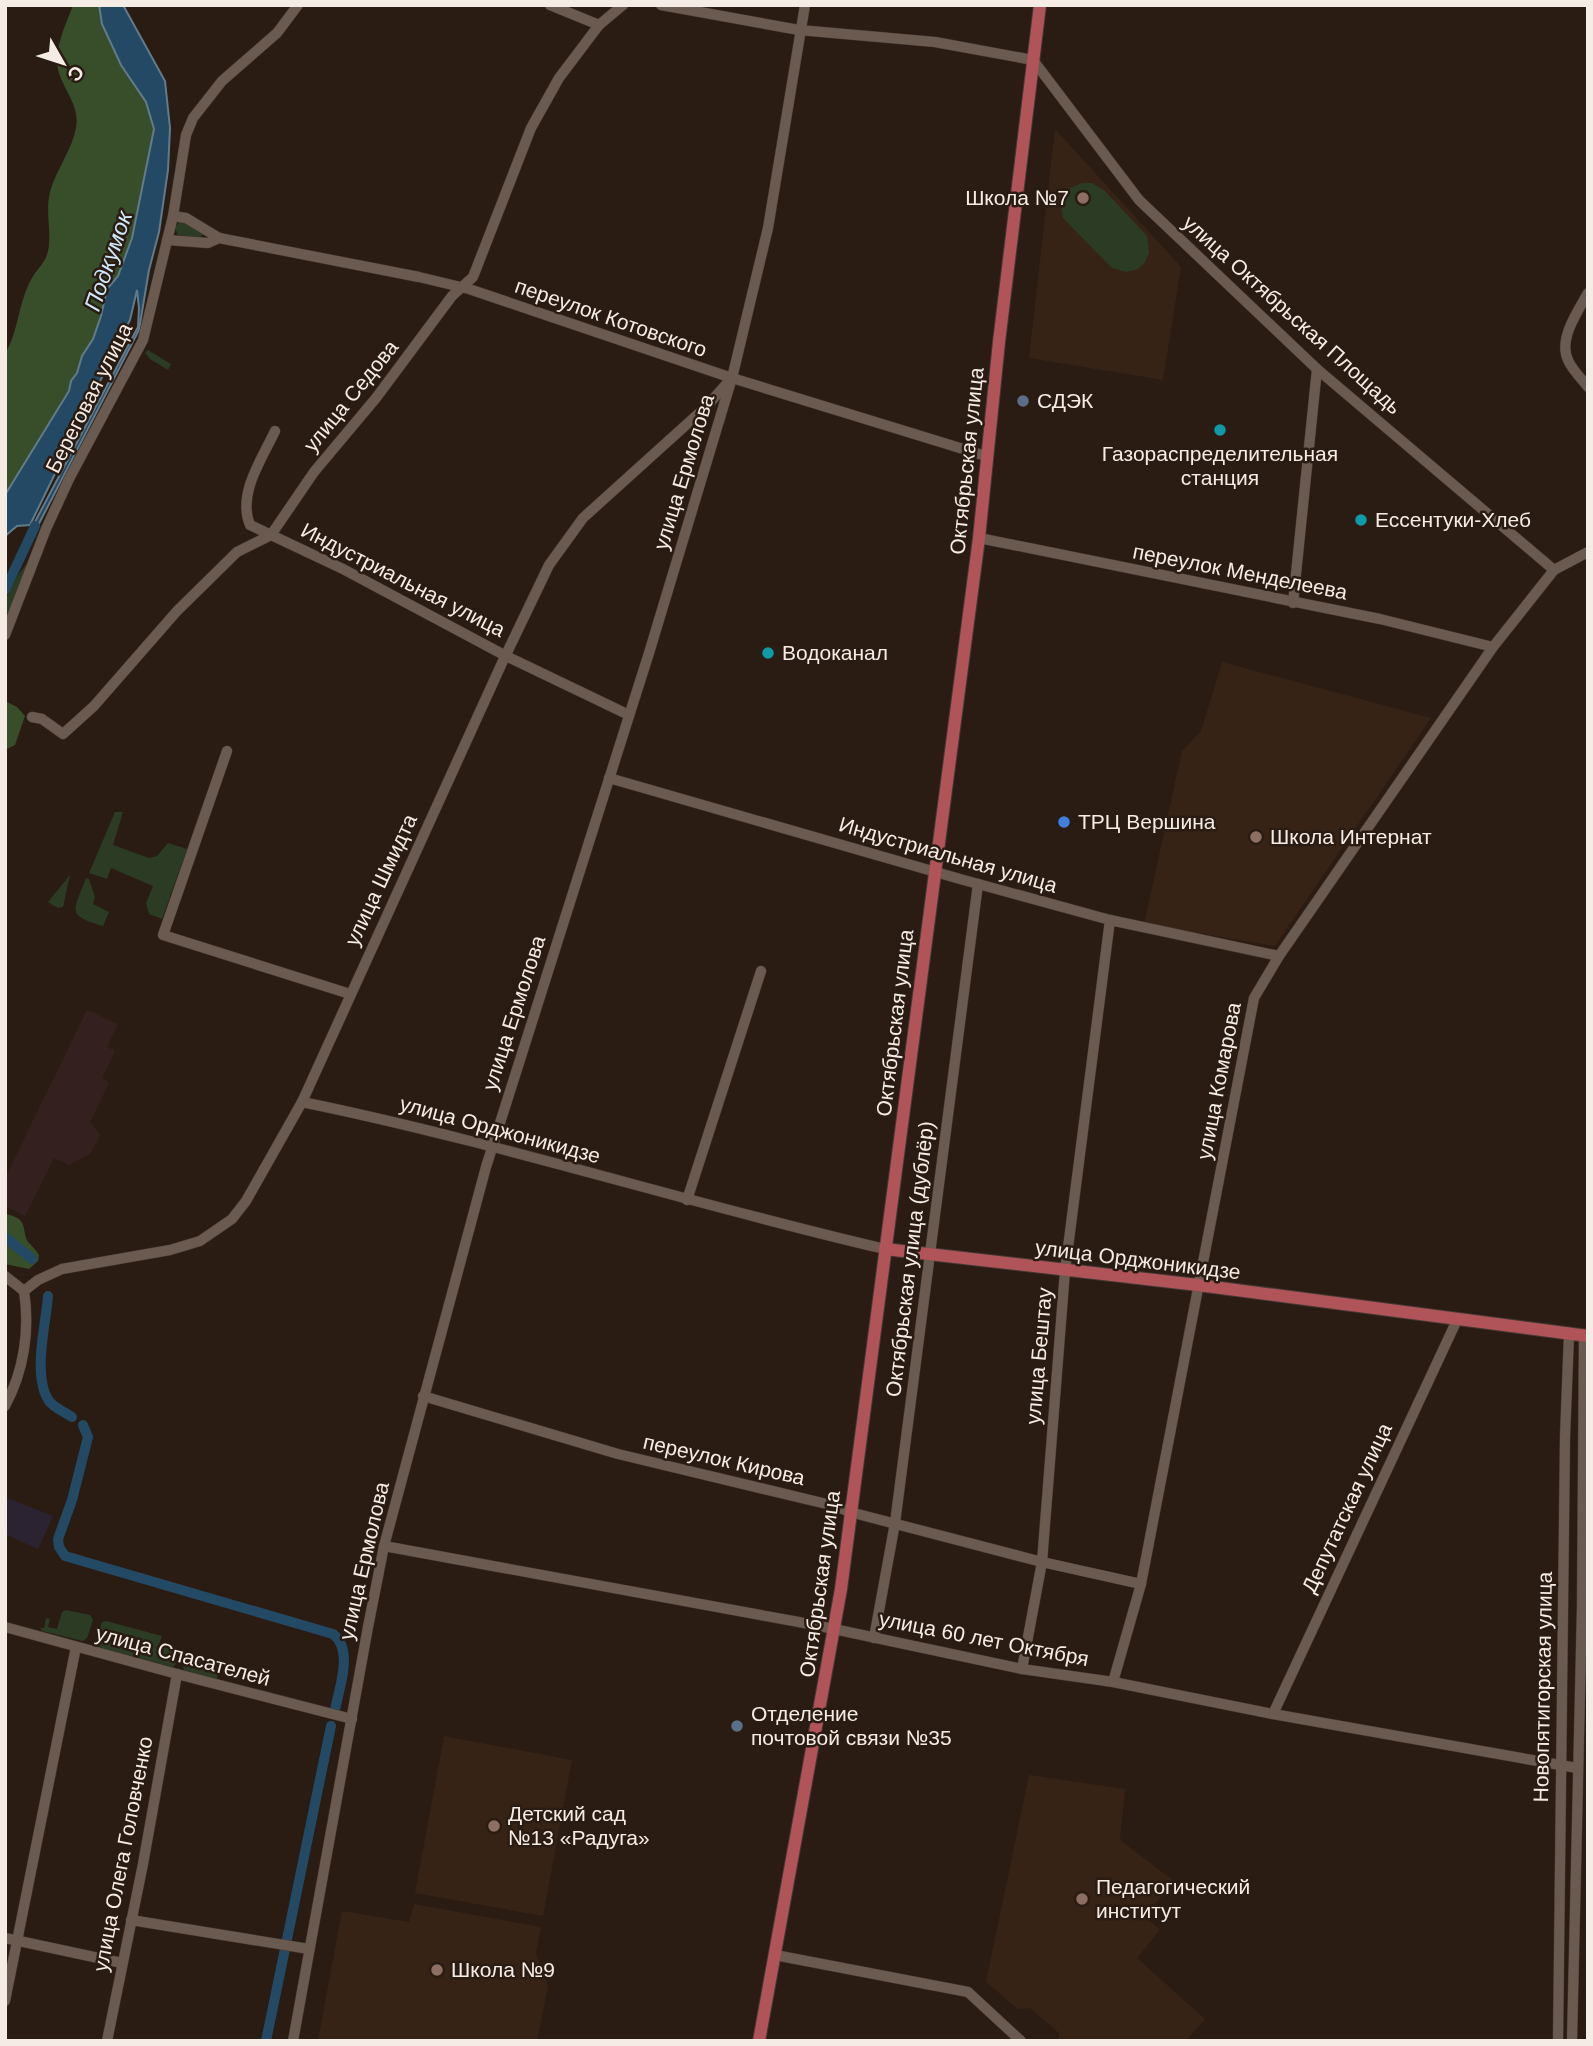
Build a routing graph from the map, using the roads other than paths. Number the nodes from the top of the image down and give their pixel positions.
1 (298, 5) edge
2 (550, 5) edge
3 (623, 5) edge
4 (661, 5) edge
5 (805, 5) edge
6 (1040, 5) edge
7 (599, 24) junction
8 (799, 30) junction
9 (1033, 60) junction
10 (173, 216) junction
11 (219, 238) junction
12 (167, 240) junction
13 (460, 288) junction
14 (1588, 293) edge
15 (1317, 369) junction
16 (732, 378) junction
17 (1588, 387) edge
18 (275, 431) dead end
19 (986, 456) junction
20 (271, 535) junction
21 (979, 538) junction
22 (1588, 551) edge
23 (1554, 570) junction
24 (1293, 603) junction
25 (5, 635) edge
26 (1493, 647) junction
27 (506, 656) junction
28 (629, 715) junction
29 (32, 717) dead end
30 (227, 751) dead end
31 (609, 778) junction
32 (934, 872) junction
33 (978, 884) junction
34 (1110, 920) junction
35 (1279, 956) junction
36 (761, 971) dead end
37 (350, 994) junction
38 (302, 1102) junction
39 (492, 1148) junction
40 (688, 1200) junction
41 (885, 1249) junction
42 (930, 1254) junction
43 (1066, 1272) junction
44 (5, 1276) edge
45 (1198, 1285) junction
46 (24, 1291) junction
47 (1457, 1320) junction
48 (1569, 1334) junction
49 (1586, 1336) edge
50 (423, 1396) junction
51 (5, 1406) edge
52 (1565, 1460) junction
53 (1584, 1461) junction
54 (850, 1512) junction
55 (895, 1523) junction
56 (384, 1546) junction
57 (1042, 1562) junction
58 (1141, 1584) junction
59 (1585, 1606) edge
60 (5, 1627) edge
61 (835, 1629) junction
62 (874, 1638) junction
63 (76, 1647) junction
64 (1022, 1669) junction
65 (177, 1674) junction
66 (1113, 1682) junction
67 (1273, 1714) junction
68 (347, 1717) junction
69 (1562, 1765) junction
70 (1577, 1768) junction
71 (131, 1920) junction
72 (5, 1938) edge
73 (18, 1941) junction
74 (309, 1949) junction
75 (775, 1955) junction
76 (122, 1963) junction
77 (5, 2001) edge
78 (107, 2041) edge
79 (293, 2041) edge
80 (759, 2041) edge
81 (1021, 2041) edge
82 (1558, 2041) edge
83 (1572, 2041) edge

1 - 10 street, Береговая улица
2 - 7 street
3 - 7 street, улица Седова
4 - 8 street
5 - 8 street, улица Ермолова
6 - 9 main road, Октябрьская улица
7 - 13 street, улица Седова
8 - 9 street
8 - 16 street, улица Ермолова
9 - 15 street, улица Октябрьская Площадь
9 - 19 main road, Октябрьская улица
10 - 11 street, переулок Котовского
10 - 12 street, Береговая улица
11 - 12 street, переулок Котовского
11 - 13 street, переулок Котовского
12 - 25 street, Береговая улица
13 - 16 street, переулок Котовского
13 - 20 street, улица Седова
14 - 17 street
15 - 23 street, улица Октябрьская Площадь
15 - 24 street
16 - 19 street, переулок Котовского
16 - 27 street, улица Шмидта
16 - 28 street, улица Ермолова
18 - 20 street, Индустриальная улица
19 - 21 main road, Октябрьская улица
20 - 27 street, Индустриальная улица
20 - 29 street, улица Седова
21 - 24 street, переулок Менделеева
21 - 32 main road, Октябрьская улица
22 - 23 street
23 - 26 street, улица Комарова
24 - 26 street, переулок Менделеева
26 - 35 street, улица Комарова
27 - 28 street, Индустриальная улица
27 - 37 street, улица Шмидта
28 - 31 street, улица Ермолова
30 - 37 street
31 - 32 street, Индустриальная улица
31 - 39 street, улица Ермолова
32 - 33 street, Индустриальная улица
32 - 41 main road, Октябрьская улица
33 - 34 street, Индустриальная улица
33 - 42 street, Октябрьская улица (дублёр)
34 - 35 street, Индустриальная улица
34 - 43 street, улица Бештау
35 - 45 street, улица Комарова
36 - 40 street
37 - 38 street, улица Шмидта
38 - 39 street, улица Орджоникидзе
38 - 46 street, улица Шмидта
39 - 40 street, улица Орджоникидзе
39 - 50 street, улица Ермолова
40 - 41 street, улица Орджоникидзе
41 - 42 main road, улица Орджоникидзе
41 - 54 main road, Октябрьская улица
42 - 43 main road, улица Орджоникидзе
42 - 55 street, Октябрьская улица (дублёр)
43 - 45 main road, улица Орджоникидзе
43 - 57 street, улица Бештау
44 - 46 street
45 - 47 main road, улица Орджоникидзе
45 - 58 street, улица Комарова
46 - 51 street
47 - 48 main road, улица Орджоникидзе
47 - 67 street, Депутатская улица
48 - 49 main road, улица Орджоникидзе
48 - 52 street, Новопятигорская улица
49 - 53 street, Новопятигорская улица
50 - 54 street, переулок Кирова
50 - 56 street, улица Ермолова
52 - 53 street
52 - 69 street, Новопятигорская улица
53 - 59 street, Новопятигорская улица
54 - 55 street, переулок Кирова
54 - 61 main road, Октябрьская улица
55 - 57 street, переулок Кирова
55 - 62 street, Октябрьская улица (дублёр)
56 - 61 street, улица 60 лет Октября
56 - 68 street, улица Ермолова
57 - 58 street, переулок Кирова
57 - 64 street, улица Бештау
58 - 66 street, улица Комарова
59 - 70 street, Новопятигорская улица
60 - 63 street, улица Спасателей
61 - 62 street, улица 60 лет Октября
61 - 75 main road, Октябрьская улица
62 - 64 street, улица 60 лет Октября
63 - 65 street, улица Спасателей
63 - 73 street
64 - 66 street, улица 60 лет Октября
65 - 68 street, улица Спасателей
65 - 71 street, улица Олега Головченко
66 - 67 street, улица 60 лет Октября
67 - 69 street, улица 60 лет Октября
68 - 74 street, улица Ермолова
69 - 70 street, улица 60 лет Октября
69 - 82 street, Новопятигорская улица
70 - 83 street, Новопятигорская улица
71 - 74 street
71 - 76 street, улица Олега Головченко
72 - 73 street
73 - 76 street
73 - 77 street
74 - 79 street, улица Ермолова
75 - 80 main road, Октябрьская улица
75 - 81 street
76 - 78 street, улица Олега Головченко

